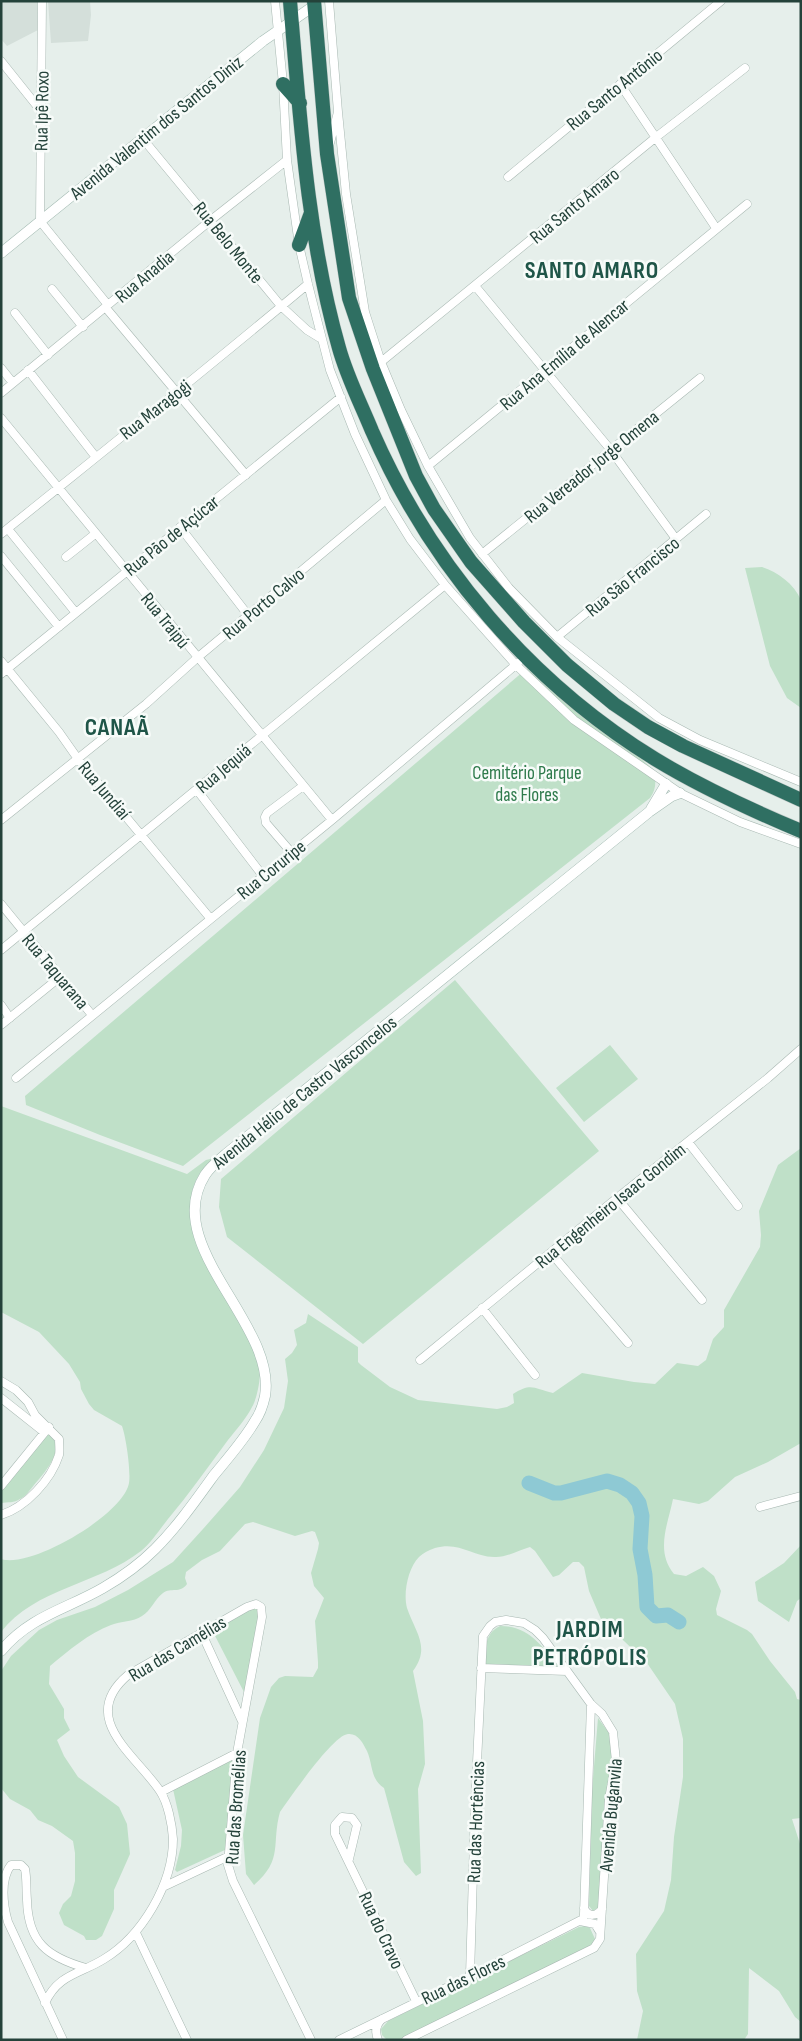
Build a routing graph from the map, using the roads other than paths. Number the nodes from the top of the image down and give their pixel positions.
1 (42, 1) edge
2 (275, 1) edge
3 (290, 1) edge
4 (330, 1) edge
5 (721, 1) edge
6 (315, 3) edge
7 (292, 20) junction
8 (277, 30) junction
9 (1, 61) edge
10 (746, 68) dead end
11 (283, 84) junction
12 (620, 84) junction
13 (41, 98) junction
14 (32, 99) junction
15 (300, 104) junction
16 (41, 111) junction
17 (338, 112) junction
18 (655, 138) junction
19 (143, 139) junction
20 (327, 154) junction
21 (287, 160) junction
22 (508, 177) dead end
23 (747, 204) dead end
24 (312, 210) junction
25 (211, 220) junction
26 (40, 221) junction
27 (716, 228) junction
28 (299, 245) junction
29 (1, 253) edge
30 (308, 284) junction
31 (476, 287) junction
32 (52, 289) dead end
33 (107, 306) junction
34 (281, 306) junction
35 (15, 313) dead end
36 (83, 326) junction
37 (320, 338) junction
38 (48, 355) junction
39 (381, 362) junction
40 (1, 368) edge
41 (545, 369) junction
42 (28, 370) junction
43 (700, 378) dead end
44 (13, 384) junction
45 (176, 393) junction
46 (1, 394) edge
47 (341, 397) junction
48 (1, 418) edge
49 (610, 449) junction
50 (95, 456) junction
51 (428, 466) junction
52 (246, 475) junction
53 (57, 488) junction
54 (386, 500) junction
55 (706, 514) dead end
56 (180, 528) junction
57 (5, 531) edge
58 (95, 534) junction
59 (676, 539) junction
60 (482, 554) junction
61 (1, 556) edge
62 (66, 557) dead end
63 (126, 572) junction
64 (445, 585) junction
65 (76, 613) junction
66 (248, 615) junction
67 (59, 627) junction
68 (557, 637) junction
69 (197, 658) junction
70 (1, 661) edge
71 (520, 661) junction
72 (4, 671) edge
73 (262, 736) junction
74 (78, 759) junction
75 (801, 782) edge
76 (666, 784) junction
77 (303, 786) junction
78 (197, 790) junction
79 (680, 793) junction
80 (801, 800) edge
81 (650, 812) junction
82 (1, 820) edge
83 (332, 820) junction
84 (801, 831) edge
85 (142, 835) junction
86 (801, 844) edge
87 (291, 852) junction
88 (263, 876) junction
89 (1, 904) edge
90 (210, 918) junction
91 (24, 932) junction
92 (1, 950) edge
93 (60, 977) junction
94 (1, 1006) edge
95 (92, 1015) junction
96 (10, 1018) junction
97 (1, 1025) edge
98 (801, 1049) edge
99 (16, 1078) dead end
100 (688, 1142) junction
101 (617, 1198) junction
102 (738, 1206) dead end
103 (550, 1253) junction
104 (702, 1300) dead end
105 (482, 1308) junction
106 (628, 1343) dead end
107 (420, 1360) dead end
108 (535, 1375) dead end
109 (1, 1381) edge
110 (1, 1398) edge
111 (47, 1429) junction
112 (1, 1486) edge
113 (801, 1496) edge
114 (760, 1507) dead end
115 (1, 1516) edge
116 (262, 1617) joint
117 (202, 1634) junction
118 (1, 1651) edge
119 (481, 1668) junction
120 (567, 1671) junction
121 (592, 1704) junction
122 (242, 1721) junction
123 (237, 1753) junction
124 (161, 1792) junction
125 (228, 1856) junction
126 (349, 1859) junction
127 (163, 1887) junction
128 (602, 1909) junction
129 (583, 1915) junction
130 (136, 1933) junction
131 (600, 1934) junction
132 (86, 1968) junction
133 (470, 1976) junction
134 (416, 2001) junction
135 (45, 2003) junction
136 (384, 2017) junction
137 (356, 2031) junction
138 (63, 2040) edge
139 (187, 2040) edge
140 (311, 2040) edge
141 (339, 2040) edge
142 (374, 2040) edge
143 (378, 2040) edge
144 (406, 2040) edge

1 - 13 street, Rua Ipê Roxo
2 - 8 street
3 - 7 highway
4 - 17 street
5 - 12 street, Rua Santo Antônio
6 - 7 street, Avenida Valentim dos Santos Diniz
6 - 20 highway
7 - 8 street, Avenida Valentim dos Santos Diniz
7 - 15 highway
8 - 11 street
8 - 19 street, Avenida Valentim dos Santos Diniz
9 - 14 street
10 - 18 street, Rua Santo Amaro
11 - 15 highway
11 - 21 street
12 - 18 street
12 - 22 street, Rua Santo Antônio
13 - 14 street
13 - 16 street, Rua Ipê Roxo
14 - 16 street
15 - 24 highway
16 - 26 street, Rua Ipê Roxo
17 - 20 street
17 - 39 street
18 - 27 street
18 - 31 street, Rua Santo Amaro
19 - 25 street, Rua Belo Monte
19 - 26 street, Avenida Valentim dos Santos Diniz
20 - 80 highway
21 - 25 street, Rua Anadia
21 - 28 street
23 - 27 street, Rua Ana Emília de Alencar
24 - 28 highway
24 - 71 highway
25 - 33 street, Rua Anadia
25 - 34 street, Rua Belo Monte
26 - 29 street, Avenida Valentim dos Santos Diniz
26 - 33 street
27 - 41 street, Rua Ana Emília de Alencar
28 - 30 street
30 - 34 street, Rua Maragogi
30 - 37 street
31 - 39 street, Rua Santo Amaro
31 - 41 street
32 - 36 street
33 - 36 street, Rua Anadia
33 - 45 street
34 - 37 street, Rua Belo Monte
34 - 45 street, Rua Maragogi
35 - 38 street
36 - 38 street, Rua Anadia
37 - 47 street
38 - 42 street, Rua Anadia
39 - 51 street
40 - 44 street
41 - 49 street
41 - 51 street, Rua Ana Emília de Alencar
42 - 44 street, Rua Anadia
42 - 50 street
43 - 49 street, Rua Vereador Jorge Omena
44 - 46 street, Rua Anadia
45 - 50 street, Rua Maragogi
45 - 52 street
47 - 52 street, Rua Pão de Açúcar
47 - 54 street
48 - 53 street, Rua Traipú
49 - 59 street
49 - 60 street, Rua Vereador Jorge Omena
50 - 53 street, Rua Maragogi
51 - 60 street
52 - 56 street, Rua Pão de Açúcar
53 - 57 street, Rua Maragogi
53 - 58 street, Rua Traipú
54 - 64 street
54 - 66 street, Rua Porto Calvo
55 - 59 street, Rua São Francisco
56 - 63 street, Rua Pão de Açúcar
56 - 66 street
57 - 65 street
58 - 62 street
58 - 63 street, Rua Traipú
59 - 68 street, Rua São Francisco
60 - 68 street
61 - 67 street
63 - 65 street, Rua Pão de Açúcar
63 - 69 street, Rua Traipú
64 - 71 street
64 - 73 street, Rua Jequiá
65 - 67 street, Rua Pão de Açúcar
66 - 69 street, Rua Porto Calvo
67 - 72 street, Rua Pão de Açúcar
68 - 75 street
69 - 73 street, Rua Traipú
69 - 74 street, Rua Porto Calvo
70 - 72 street, Rua Jundiaí
71 - 76 street
71 - 83 street, Rua Coruripe
71 - 84 highway
72 - 74 street, Rua Jundiaí
73 - 77 street, Rua Traipú
73 - 78 street, Rua Jequiá
74 - 82 street, Rua Porto Calvo
74 - 85 street, Rua Jundiaí
76 - 79 street
76 - 81 street, Avenida Hélio de Castro Vasconcelos
77 - 83 street, Rua Traipú
77 - 87 street
78 - 85 street, Rua Jequiá
78 - 88 street
79 - 81 street, Avenida Hélio de Castro Vasconcelos
79 - 86 street
81 - 118 street, Avenida Hélio de Castro Vasconcelos
83 - 87 street, Rua Coruripe
85 - 90 street, Rua Jundiaí
85 - 91 street, Rua Jequiá
87 - 88 street, Rua Coruripe
88 - 90 street, Rua Coruripe
89 - 91 street, Rua Taquarana
90 - 95 street, Rua Coruripe
91 - 92 street, Rua Jequiá
91 - 93 street, Rua Taquarana
93 - 95 street, Rua Taquarana
93 - 96 street
94 - 96 street
95 - 99 street, Rua Coruripe
96 - 97 street
98 - 100 street, Rua Engenheiro Isaac Gondim
100 - 101 street, Rua Engenheiro Isaac Gondim
100 - 102 street
101 - 103 street, Rua Engenheiro Isaac Gondim
101 - 104 street
103 - 105 street, Rua Engenheiro Isaac Gondim
103 - 106 street
105 - 107 street, Rua Engenheiro Isaac Gondim
105 - 108 street
109 - 111 street
110 - 111 street
111 - 112 street
111 - 115 street
113 - 114 street
116 - 117 street, Rua das Camélias
116 - 122 street, Rua das Bromélias
117 - 122 street
117 - 124 street, Rua das Camélias
119 - 120 street
119 - 120 street, Avenida Buganvila
119 - 133 street, Rua das Hortências
120 - 121 street, Avenida Buganvila
121 - 128 street, Avenida Buganvila
121 - 129 street, Avenida Buganvila
122 - 123 street, Rua das Bromélias
123 - 124 street
123 - 125 street, Rua das Bromélias
124 - 127 street
125 - 127 street
125 - 140 street, Rua das Bromélias
126 - 126 street, Rua do Cravo
126 - 134 street, Rua do Cravo
127 - 130 street
128 - 129 street
128 - 131 street, Avenida Buganvila
129 - 131 street
129 - 133 street, Rua das Flores
130 - 132 street
130 - 139 street
131 - 144 street, Rua das Flores
132 - 135 street
132 - 135 street
133 - 134 street, Rua das Flores
134 - 136 street, Rua das Flores
135 - 138 street
136 - 137 street, Rua das Flores
136 - 143 street
137 - 141 street, Rua das Flores
137 - 142 street

